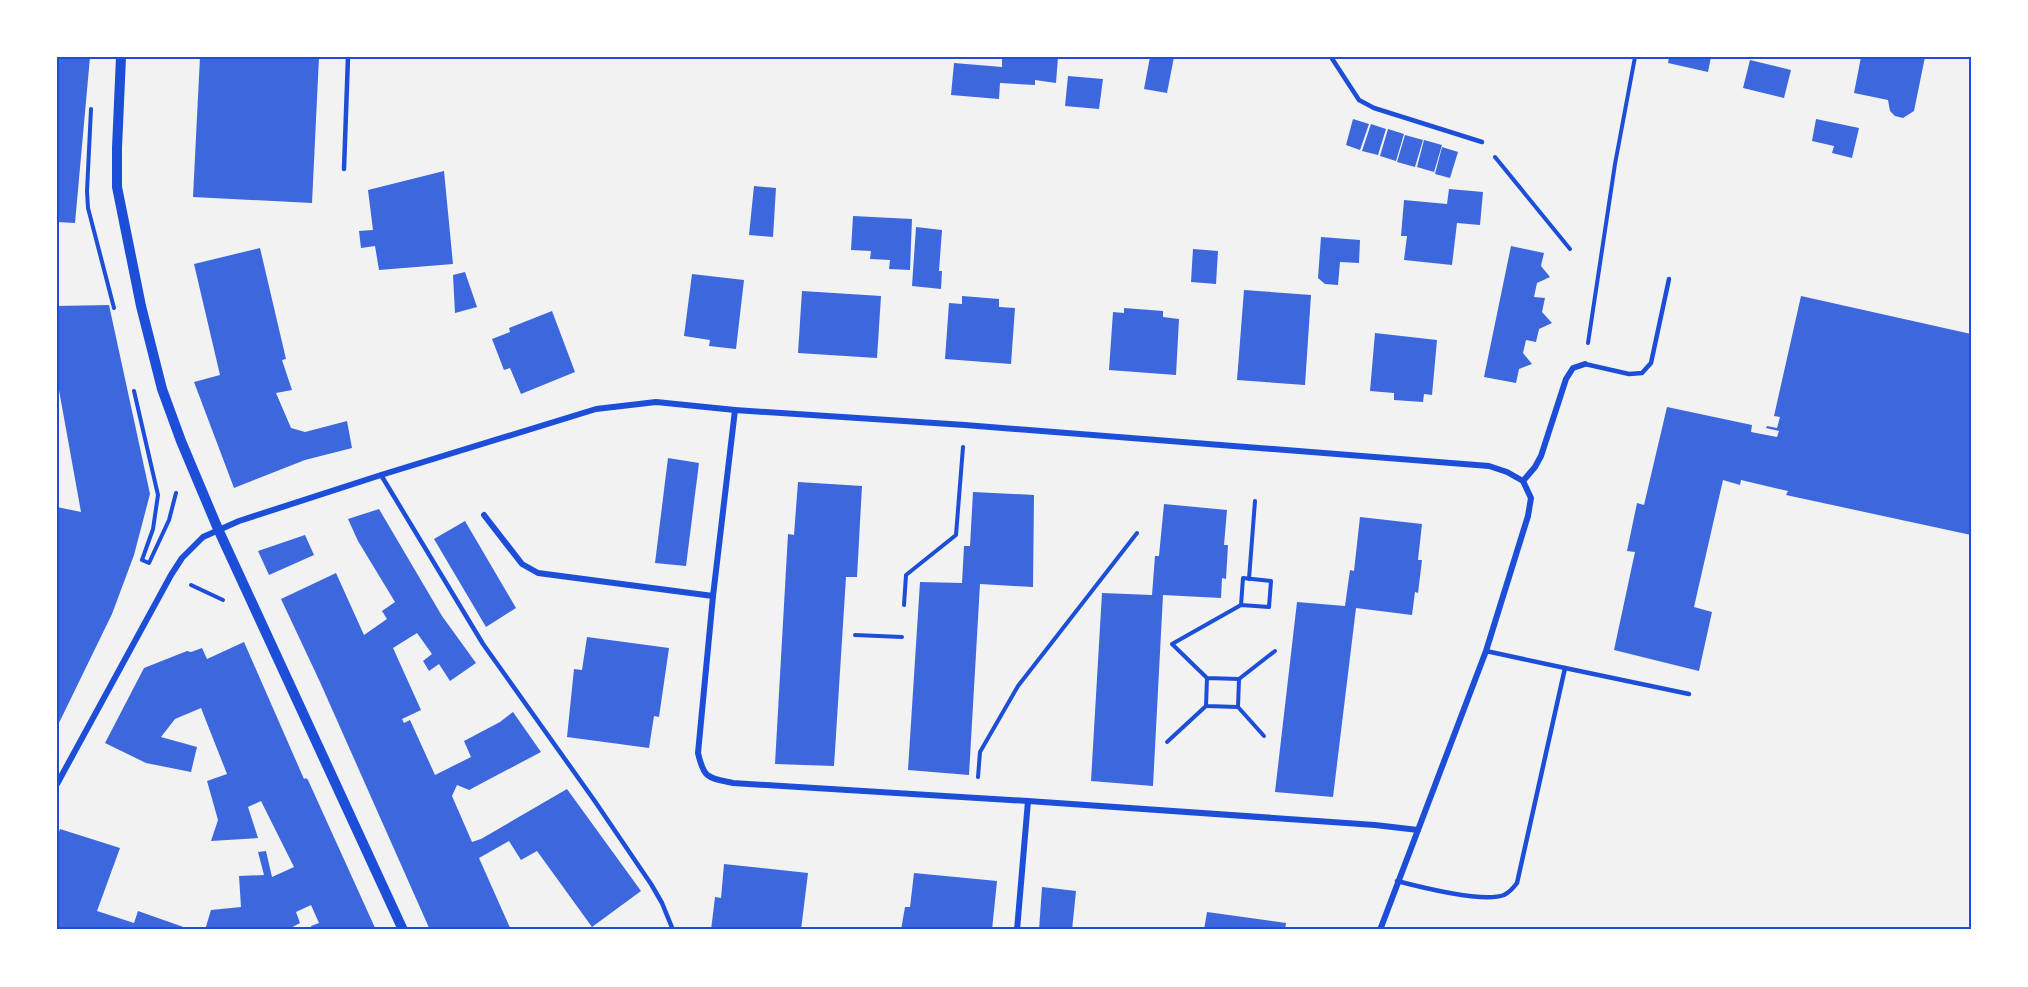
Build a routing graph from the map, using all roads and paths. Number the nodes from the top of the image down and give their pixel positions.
1 (121, 57) edge
2 (348, 57) edge
3 (1331, 57) edge
4 (1635, 57) edge
5 (1482, 142) joint
6 (344, 169) dead end
7 (1570, 249) dead end
8 (1669, 279) dead end
9 (1586, 352) dead end
10 (1584, 364) joint
11 (735, 410) junction
12 (965, 425) junction
13 (381, 474) junction
14 (1523, 481) junction
15 (177, 484) dead end
16 (1256, 501) dead end
17 (484, 515) dead end
18 (218, 529) junction
19 (1137, 533) dead end
20 (149, 563) dead end
21 (1249, 579) junction
22 (713, 597) junction
23 (904, 605) dead end
24 (1240, 605) junction
25 (855, 635) dead end
26 (902, 637) dead end
27 (1275, 651) dead end
28 (1486, 651) junction
29 (1565, 668) junction
30 (1207, 678) junction
31 (1239, 680) junction
32 (1689, 694) dead end
33 (1206, 706) junction
34 (1238, 707) junction
35 (1264, 736) dead end
36 (1167, 742) dead end
37 (57, 784) edge
38 (977, 798) junction
39 (1028, 801) junction
40 (1418, 830) junction
41 (1397, 881) junction
42 (403, 930) edge
43 (673, 930) edge
44 (1017, 930) edge
45 (1380, 930) edge

1 - 18 street
2 - 6 lane
3 - 5 lane
4 - 9 path
5 - 7 path
8 - 10 lane
10 - 14 street
11 - 12 street
11 - 13 street
11 - 22 street
12 - 14 street
12 - 23 path
13 - 18 street
13 - 43 lane
14 - 28 street
15 - 20 path
16 - 21 path
17 - 22 street
18 - 37 street
18 - 42 street
19 - 38 path
21 - 24 path
21 - 24 path
22 - 38 street
24 - 30 path
25 - 26 path
27 - 31 path
28 - 29 lane
28 - 40 street
29 - 32 lane
29 - 41 lane
30 - 31 path
30 - 33 path
31 - 34 path
33 - 34 path
33 - 36 path
34 - 35 path
38 - 39 street
39 - 40 street
39 - 44 street
40 - 41 street
41 - 45 street

